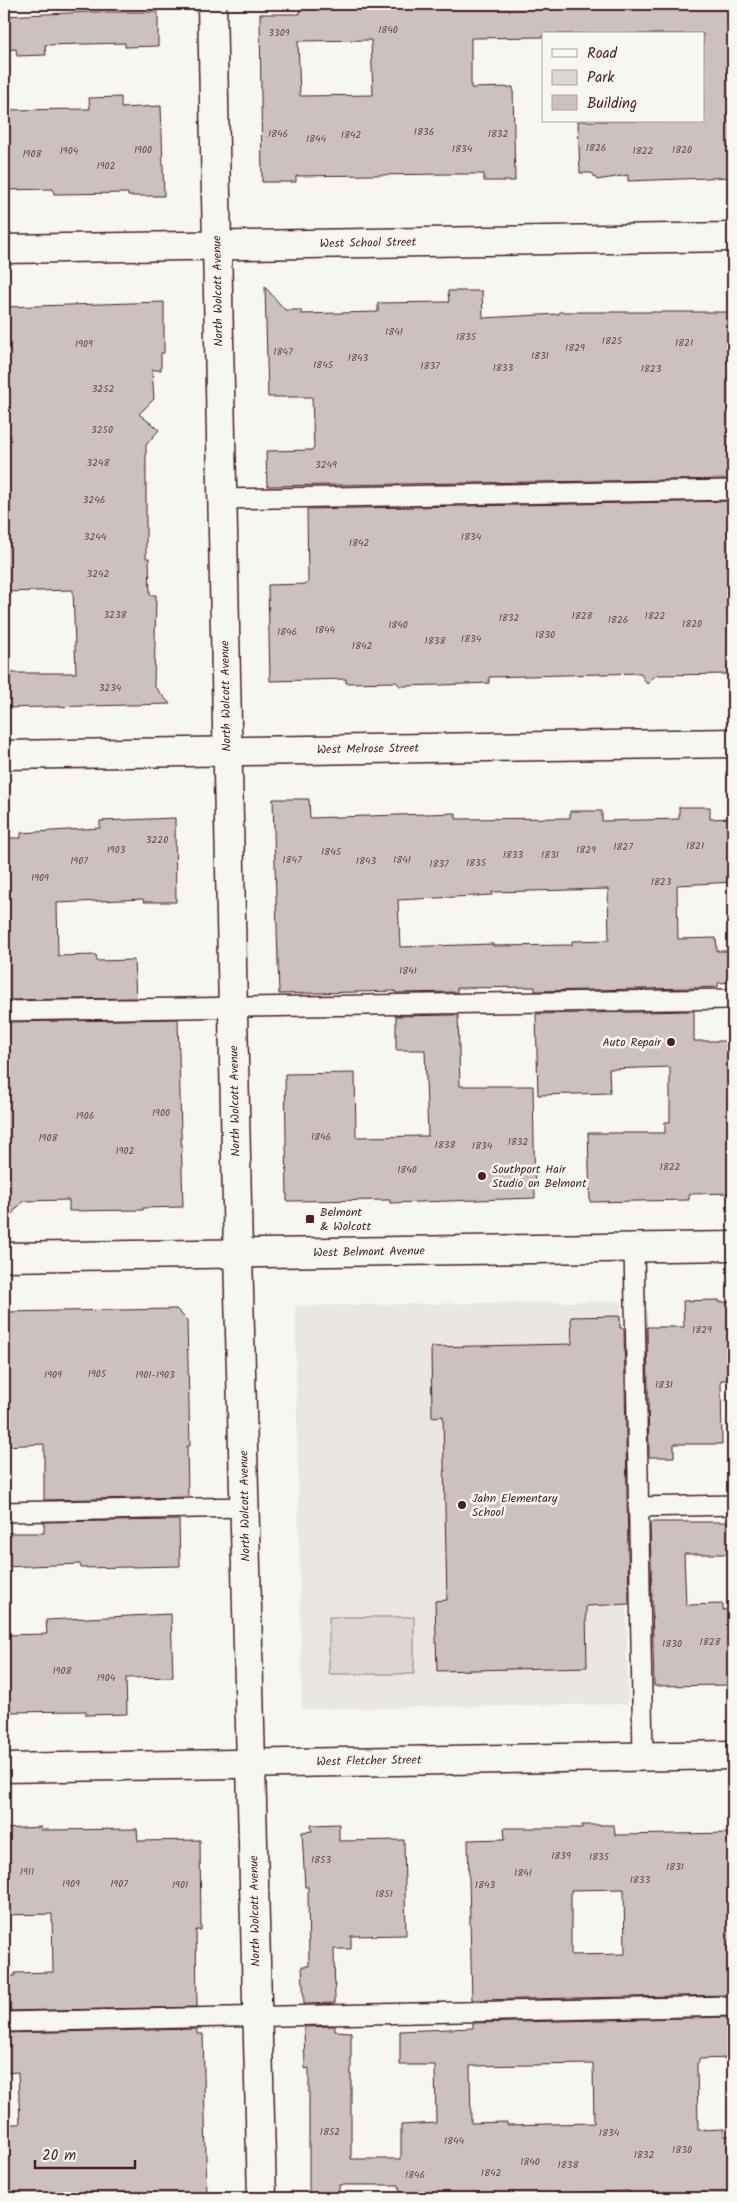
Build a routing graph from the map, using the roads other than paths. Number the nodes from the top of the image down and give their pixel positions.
1 (212, 4) edge
2 (733, 237) edge
3 (217, 245) junction
4 (4, 249) edge
5 (733, 490) edge
6 (222, 499) junction
7 (733, 743) edge
8 (227, 751) junction
9 (4, 755) edge
10 (733, 999) edge
11 (233, 1007) junction
12 (4, 1011) edge
13 (733, 1246) edge
14 (634, 1247) junction
15 (238, 1254) junction
16 (4, 1257) edge
17 (733, 1505) edge
18 (245, 1507) junction
19 (638, 1507) junction
20 (4, 1512) edge
21 (733, 1755) edge
22 (643, 1756) junction
23 (251, 1764) junction
24 (4, 1768) edge
25 (733, 2006) edge
26 (258, 2016) junction
27 (4, 2022) edge
28 (262, 2198) edge

1 - 3 street, North Wolcott Avenue
2 - 3 street, West School Street
3 - 4 street, West School Street
3 - 6 street, North Wolcott Avenue
5 - 6 lane
6 - 8 street, North Wolcott Avenue
7 - 8 street, West Melrose Street
8 - 9 street, West Melrose Street
8 - 11 street, North Wolcott Avenue
10 - 11 lane
11 - 12 lane
11 - 15 street, North Wolcott Avenue
13 - 14 street, West Belmont Avenue
14 - 15 street, West Belmont Avenue
14 - 19 lane
15 - 16 street, West Belmont Avenue
15 - 18 street, North Wolcott Avenue
17 - 19 lane
18 - 20 lane
18 - 23 street, North Wolcott Avenue
19 - 22 lane
21 - 22 street, West Fletcher Street
22 - 23 street, West Fletcher Street
23 - 24 street, West Fletcher Street
23 - 26 street, North Wolcott Avenue
25 - 26 lane
26 - 27 lane
26 - 28 street, North Wolcott Avenue

